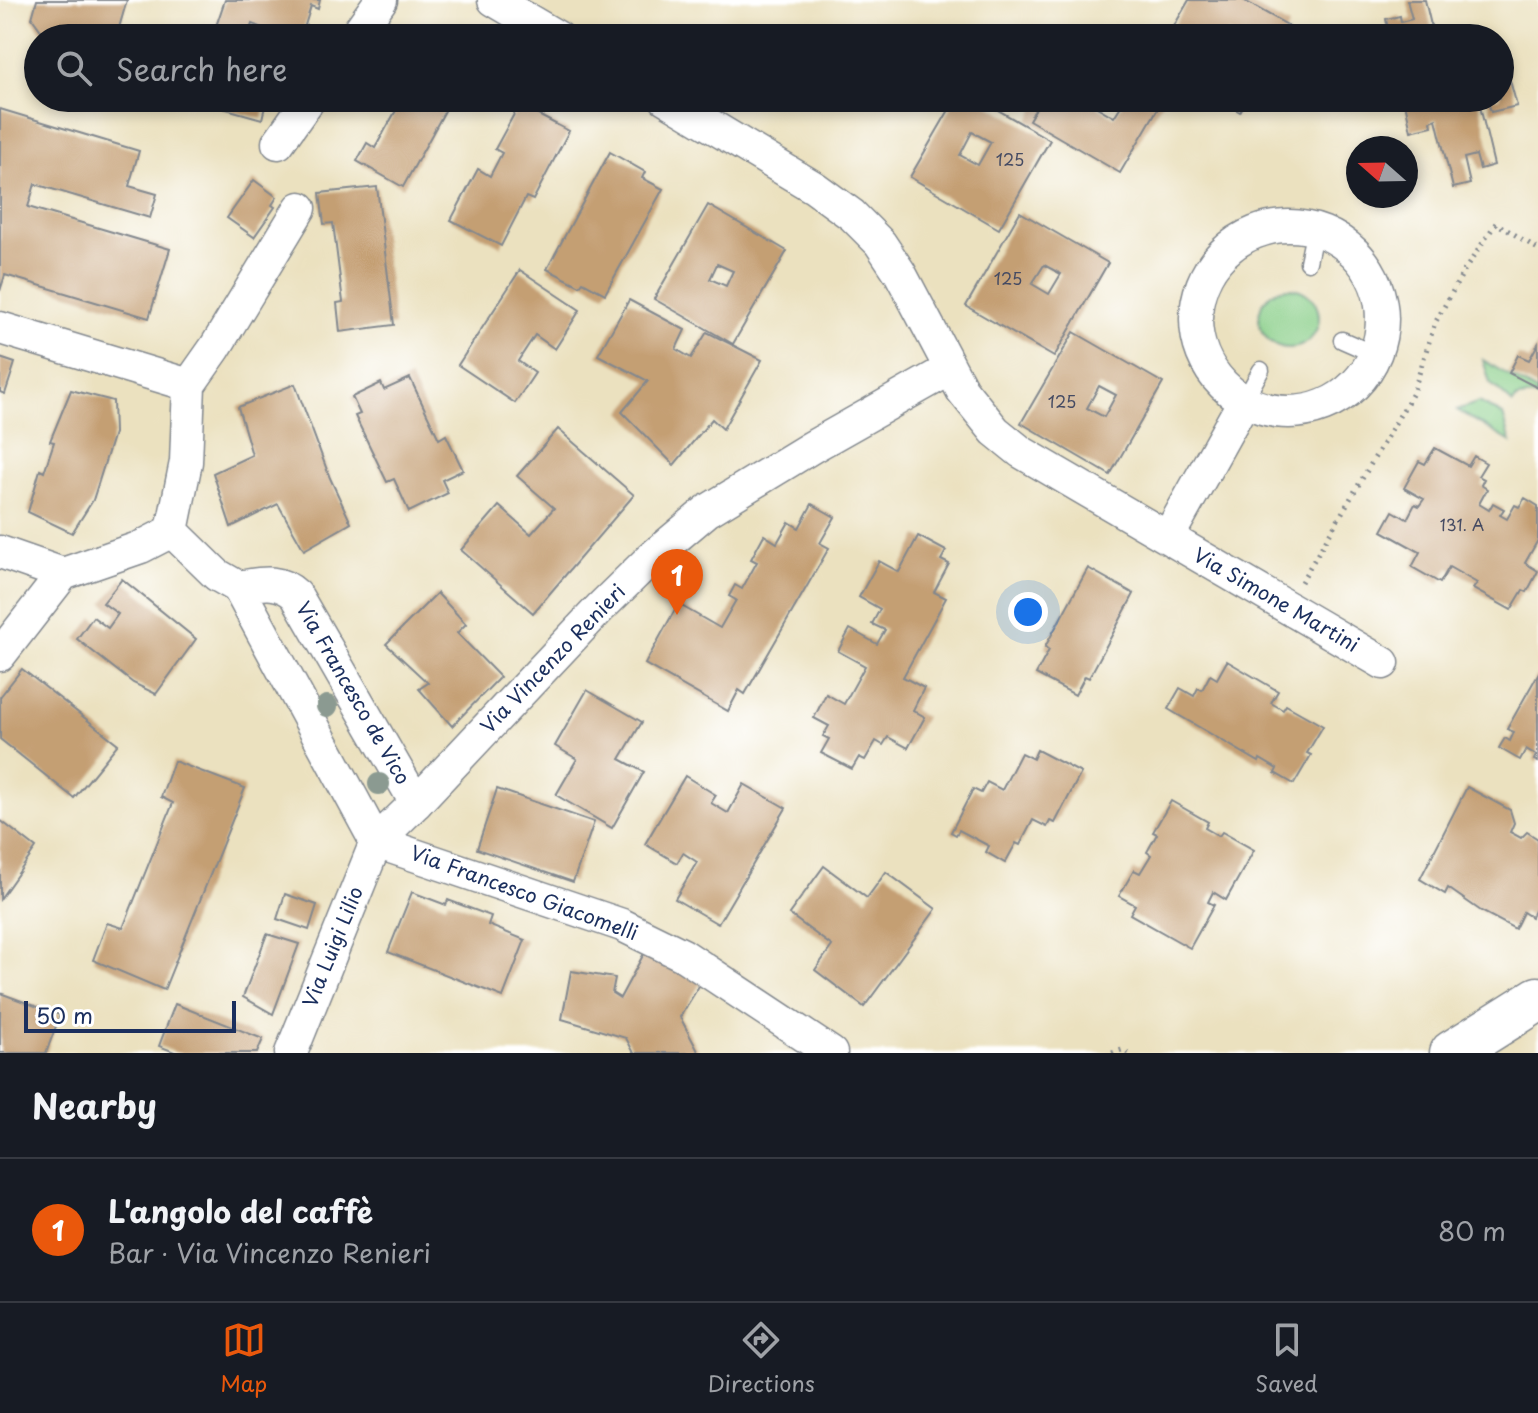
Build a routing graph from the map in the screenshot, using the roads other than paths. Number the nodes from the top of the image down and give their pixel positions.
1 (381, 0) edge
2 (494, 0) edge
3 (364, 24) edge
4 (535, 24) edge
5 (300, 112) edge
6 (688, 112) edge
7 (278, 143) dead end
8 (300, 208) dead end
9 (1315, 229) junction
10 (1308, 262) dead end
11 (0, 328) edge
12 (1342, 340) dead end
13 (1376, 355) junction
14 (950, 369) junction
15 (1261, 370) dead end
16 (189, 385) junction
17 (1244, 401) junction
18 (172, 531) junction
19 (1168, 537) junction
20 (0, 552) edge
21 (63, 574) junction
22 (238, 587) junction
23 (0, 655) edge
24 (1383, 663) dead end
25 (416, 803) junction
26 (376, 842) junction
27 (1519, 1022) edge
28 (291, 1053) edge
29 (831, 1053) edge
30 (1452, 1053) edge

1 - 3 street
2 - 4 street
5 - 7 street
6 - 14 street, Via Simone Martini
8 - 16 street
9 - 10 lane
9 - 13 street
9 - 17 street
11 - 16 street
12 - 13 lane
13 - 17 street
14 - 19 street, Via Simone Martini
14 - 25 street, Via Vincenzo Renieri
15 - 17 lane
16 - 18 street
17 - 19 street
18 - 21 street
18 - 22 street
19 - 24 street, Via Simone Martini
20 - 21 street
21 - 23 street
22 - 25 street, Via Francesco de Vico
22 - 26 street
25 - 26 street, Via Vincenzo Renieri
26 - 28 street, Via Luigi Lilio
26 - 29 street, Via Francesco Giacomelli
27 - 30 main road

